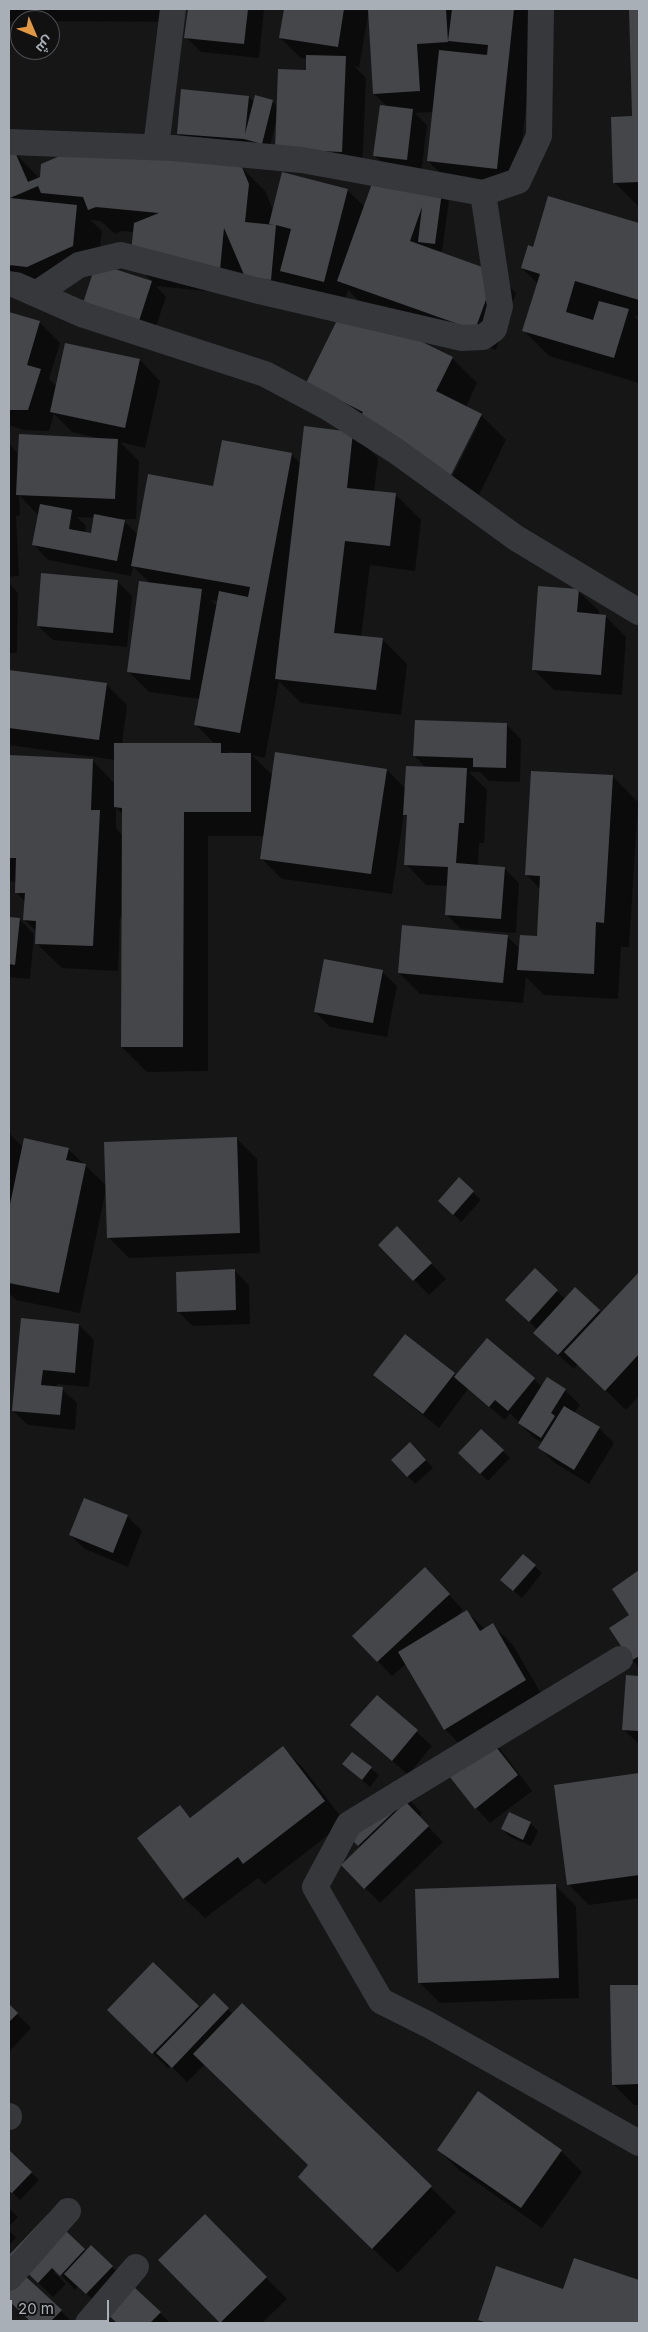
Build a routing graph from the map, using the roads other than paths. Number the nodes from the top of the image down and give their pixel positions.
1 (173, 9) edge
2 (541, 9) edge
3 (9, 142) edge
4 (156, 148) junction
5 (482, 193) junction
6 (9, 284) edge
7 (36, 294) junction
8 (639, 612) edge
9 (620, 1659) dead end
10 (639, 2143) edge
11 (68, 2211) dead end
12 (136, 2267) dead end
13 (9, 2278) edge
14 (88, 2323) edge

1 - 4 street
2 - 5 street
3 - 4 street
4 - 5 street
5 - 7 street
6 - 7 street
7 - 8 street
9 - 10 street
11 - 13 street
12 - 14 street

